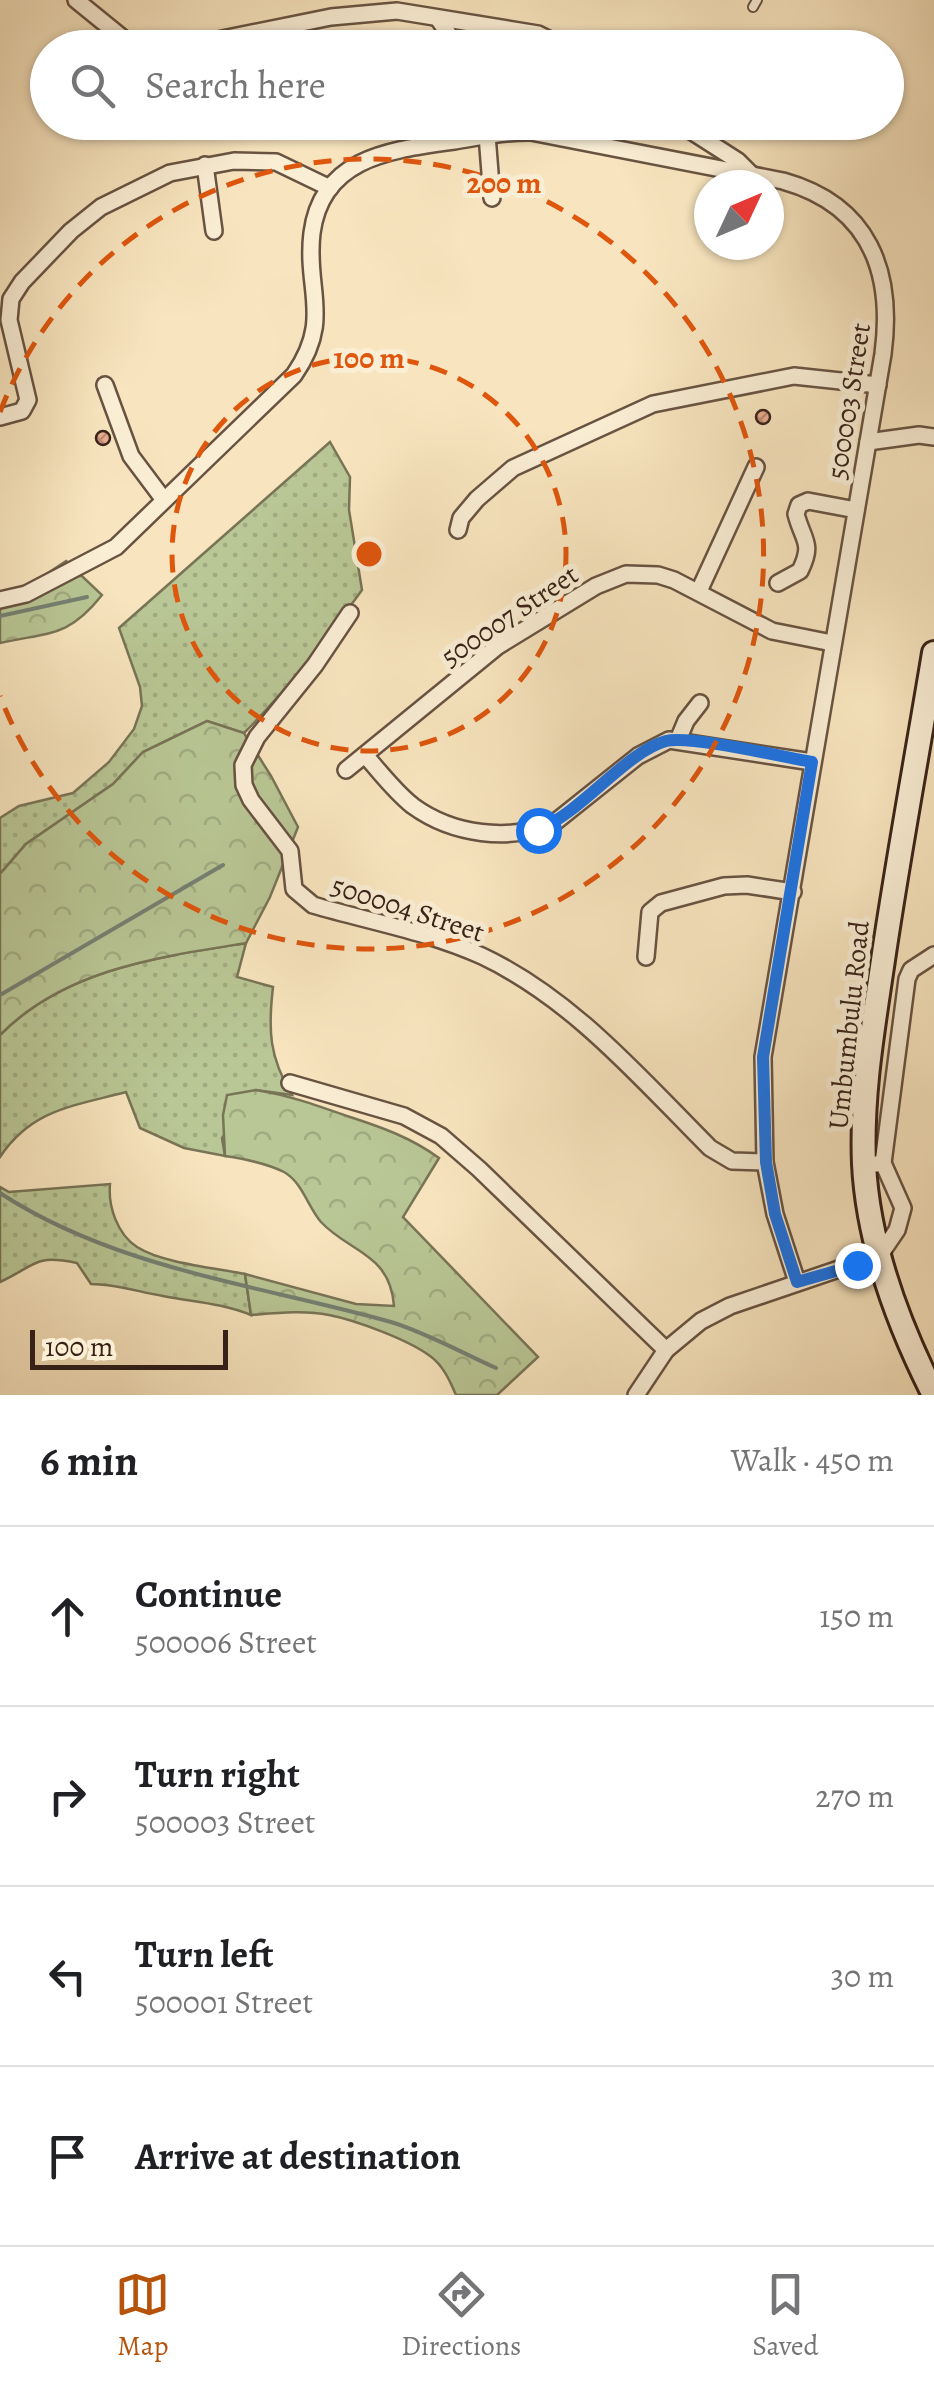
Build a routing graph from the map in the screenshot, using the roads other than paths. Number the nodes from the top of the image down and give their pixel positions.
1 (76, 0) edge
2 (440, 20) junction
3 (113, 30) edge
4 (267, 30) edge
5 (446, 30) edge
6 (510, 30) edge
7 (442, 140) edge
8 (491, 140) edge
9 (561, 140) edge
10 (705, 140) edge
11 (205, 165) junction
12 (729, 170) edge
13 (747, 170) edge
14 (784, 181) edge
15 (330, 188) junction
16 (492, 198) dead end
17 (214, 231) dead end
18 (878, 384) junction
19 (105, 385) dead end
20 (0, 417) edge
21 (934, 438) edge
22 (868, 442) junction
23 (756, 467) dead end
24 (164, 500) junction
25 (856, 510) junction
26 (458, 530) dead end
27 (778, 582) dead end
28 (698, 591) junction
29 (0, 600) edge
30 (350, 613) dead end
31 (832, 643) junction
32 (934, 653) edge
33 (700, 704) dead end
34 (678, 740) junction
35 (364, 755) junction
36 (812, 762) junction
37 (346, 770) dead end
38 (793, 892) junction
39 (934, 955) edge
40 (646, 956) dead end
41 (290, 1083) dead end
42 (766, 1162) junction
43 (874, 1164) junction
44 (880, 1256) junction
45 (797, 1282) junction
46 (666, 1350) junction
47 (636, 1395) edge
48 (934, 1395) edge

1 - 3 street
2 - 4 street
2 - 5 street
2 - 6 street
7 - 15 street, 500003 Street
8 - 16 street
9 - 12 street, 500003 Street
10 - 13 street
11 - 15 street
11 - 17 street
11 - 20 street
14 - 18 street, 500003 Street
15 - 24 street
18 - 22 street, 500003 Street
18 - 26 street
19 - 24 street
21 - 22 street
22 - 25 street, 500003 Street
23 - 28 street
24 - 29 street
25 - 27 street
25 - 31 street, 500003 Street
28 - 31 street, 500007 Street
28 - 35 street, 500007 Street
30 - 42 street, 500004 Street
31 - 36 street, 500003 Street
32 - 43 main road, Umbumbulu Road
33 - 34 street
34 - 35 street
34 - 36 street
35 - 37 street, 500007 Street
36 - 38 street, 500003 Street
38 - 40 street
38 - 42 street, 500003 Street
39 - 43 street
41 - 46 street
42 - 45 street, 500003 Street
43 - 44 main road, Umbumbulu Road
43 - 44 street
44 - 45 street
44 - 48 main road, Umbumbulu Road
45 - 46 street
46 - 47 street

